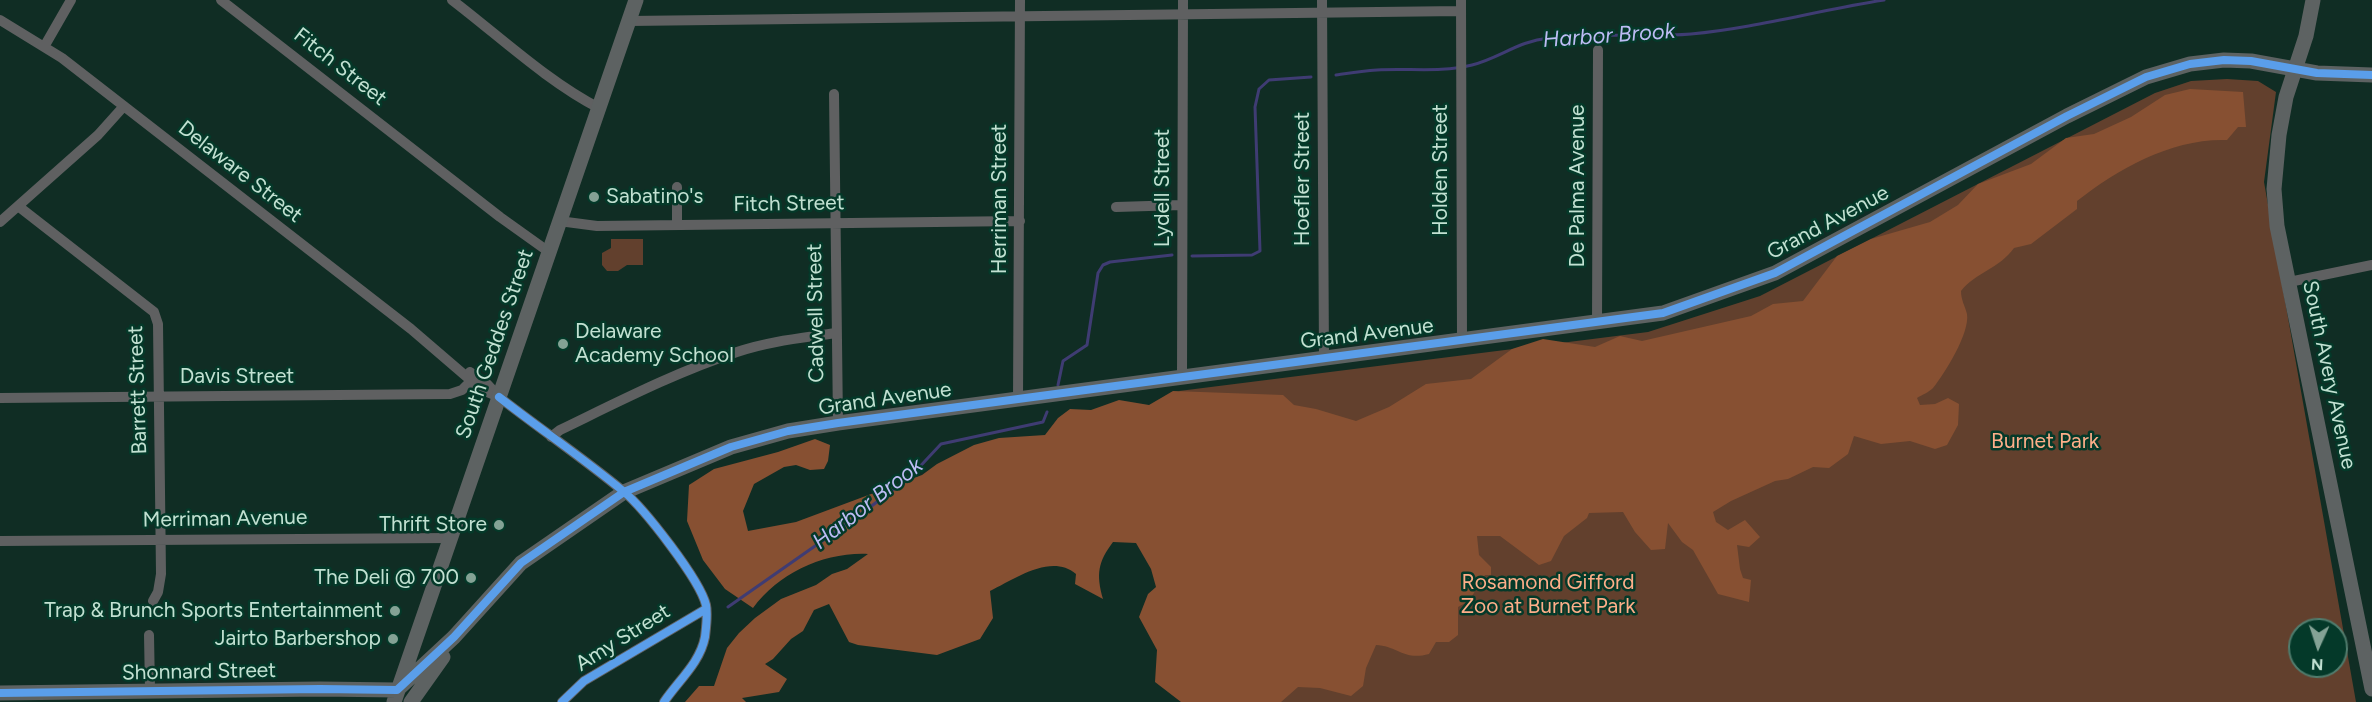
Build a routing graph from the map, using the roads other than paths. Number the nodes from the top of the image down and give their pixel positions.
1 (71, 0) edge
2 (221, 0) edge
3 (453, 0) edge
4 (636, 0) edge
5 (1020, 0) edge
6 (1183, 0) edge
7 (1322, 0) edge
8 (2313, 0) edge
9 (1461, 5) edge
10 (1322, 12) junction
11 (1183, 15) junction
12 (1020, 16) junction
13 (629, 21) junction
14 (1, 23) edge
15 (44, 47) junction
16 (1598, 50) dead end
17 (2295, 68) junction
18 (2372, 75) edge
19 (834, 94) dead end
20 (124, 106) junction
21 (599, 108) junction
22 (677, 187) dead end
23 (1182, 205) junction
24 (18, 206) junction
25 (1116, 207) dead end
26 (559, 221) junction
27 (1020, 221) junction
28 (0, 222) edge
29 (834, 223) junction
30 (677, 224) junction
31 (549, 252) junction
32 (2372, 265) edge
33 (2289, 282) junction
34 (1597, 322) junction
35 (836, 333) junction
36 (1462, 340) junction
37 (1324, 358) junction
38 (451, 362) junction
39 (1182, 377) junction
40 (471, 381) junction
41 (159, 397) junction
42 (0, 398) edge
43 (499, 398) junction
44 (1018, 399) junction
45 (838, 423) junction
46 (551, 437) junction
47 (624, 492) junction
48 (451, 538) junction
49 (161, 539) junction
50 (0, 541) edge
51 (153, 602) dead end
52 (706, 609) junction
53 (149, 635) dead end
54 (454, 637) junction
55 (150, 690) junction
56 (2372, 690) edge
57 (0, 693) edge
58 (396, 696) edge
59 (411, 702) edge
60 (562, 702) edge
61 (664, 702) edge

1 - 15 street
2 - 31 street, Fitch Street
3 - 21 street
4 - 13 street, South Geddes Street
5 - 12 street, Herriman Street
6 - 11 street, Lydell Street
7 - 10 street, Hoefler Street
8 - 17 street, South Avery Avenue
9 - 10 street
9 - 36 street, Holden Street
10 - 11 street
10 - 37 street, Hoefler Street
11 - 12 street
11 - 23 street, Lydell Street
12 - 13 street
12 - 27 street, Herriman Street
13 - 21 street, South Geddes Street
14 - 15 street, Delaware Street
15 - 20 street, Delaware Street
16 - 34 street, De Palma Avenue
17 - 18 street, Grand Avenue
17 - 33 street, South Avery Avenue
17 - 34 street, Grand Avenue
19 - 29 street, Cadwell Street
20 - 24 street
20 - 38 street, Delaware Street
21 - 26 street, South Geddes Street
22 - 30 street
23 - 25 street
23 - 39 street, Lydell Street
24 - 28 street
24 - 41 street, Barrett Street
26 - 30 street, Fitch Street
26 - 31 street, South Geddes Street
27 - 29 street, Fitch Street
27 - 44 street, Herriman Street
29 - 30 street, Fitch Street
29 - 35 street, Cadwell Street
31 - 43 street, South Geddes Street
32 - 33 street
33 - 56 street, South Avery Avenue
34 - 36 street, Grand Avenue
35 - 45 street, Cadwell Street
35 - 46 street
36 - 37 street, Grand Avenue
37 - 39 street, Grand Avenue
38 - 40 street, Delaware Street
38 - 43 street, Delaware Street
39 - 44 street, Grand Avenue
40 - 41 street, Davis Street
40 - 43 street, Delaware Street
41 - 42 street, Davis Street
41 - 49 street, Barrett Street
43 - 46 street, Delaware Street
43 - 48 street, South Geddes Street
44 - 45 street, Grand Avenue
45 - 47 street, Grand Avenue
46 - 47 street, Delaware Street
47 - 52 street, Delaware Street
47 - 54 street, Grand Avenue
48 - 49 street, Merriman Avenue
48 - 58 street, South Geddes Street
49 - 50 street, Merriman Avenue
49 - 51 street, Barrett Street
52 - 60 street, Amy Street
52 - 61 street
53 - 55 street
54 - 58 street, Grand Avenue
54 - 59 street
55 - 57 street, Shonnard Street
55 - 58 street, Shonnard Street

